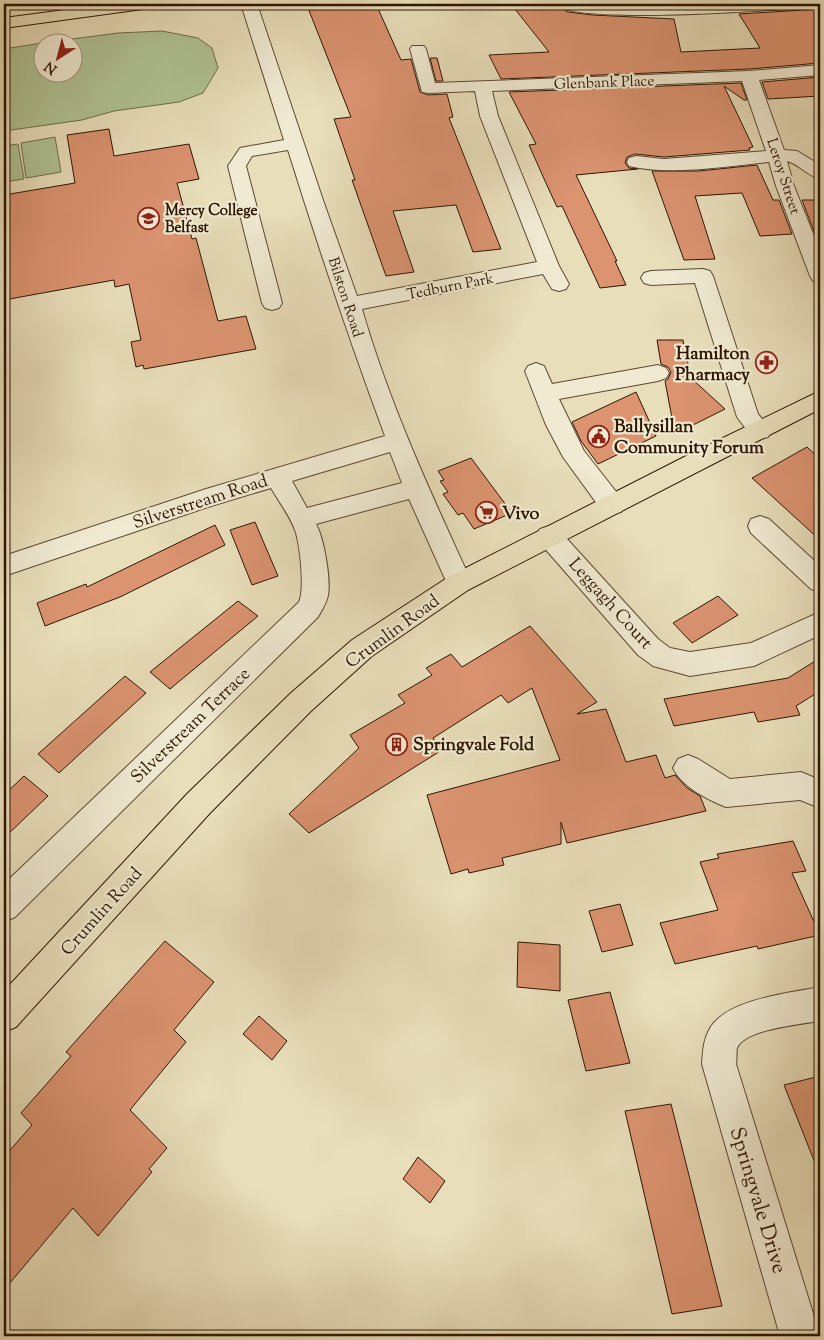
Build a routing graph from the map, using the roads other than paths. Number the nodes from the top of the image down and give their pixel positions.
1 (143, 4) edge
2 (249, 4) edge
3 (564, 4) edge
4 (787, 4) edge
5 (4, 23) edge
6 (418, 49) dead end
7 (820, 70) edge
8 (749, 76) junction
9 (482, 86) junction
10 (295, 143) junction
11 (777, 156) junction
12 (636, 162) dead end
13 (820, 174) edge
14 (820, 276) edge
15 (652, 278) dead end
16 (272, 302) dead end
17 (350, 304) junction
18 (536, 371) dead end
19 (658, 373) dead end
20 (545, 393) junction
21 (820, 399) edge
22 (760, 431) junction
23 (398, 441) junction
24 (277, 476) junction
25 (416, 488) junction
26 (612, 505) junction
27 (301, 520) junction
28 (760, 526) dead end
29 (549, 536) junction
30 (4, 566) edge
31 (820, 582) edge
32 (459, 584) junction
33 (820, 623) edge
34 (688, 768) dead end
35 (820, 794) edge
36 (4, 906) edge
37 (820, 1004) edge
38 (4, 1015) edge
39 (800, 1336) edge

1 - 5 main road
2 - 10 street, Bilston Road
3 - 4 street
6 - 9 street, Glenbank Place
7 - 8 street, Glenbank Place
8 - 9 street, Glenbank Place
8 - 11 street, Leroy Street
9 - 17 street, Tedburn Park
10 - 16 street
10 - 17 street, Bilston Road
11 - 12 street
11 - 13 street
11 - 14 street, Leroy Street
15 - 22 street
17 - 23 street, Bilston Road
18 - 20 street
19 - 20 street
20 - 26 street
21 - 22 main road, Crumlin Road
22 - 26 main road, Crumlin Road
23 - 24 street, Silverstream Road
23 - 25 street, Bilston Road
24 - 27 street, Silverstream Terrace
24 - 30 street, Silverstream Road
25 - 27 street
25 - 32 street, Bilston Road
26 - 29 main road, Crumlin Road
27 - 36 street, Silverstream Terrace
28 - 31 street
29 - 32 main road, Crumlin Road
29 - 33 street, Leggagh Court
32 - 38 main road, Crumlin Road
34 - 35 street
37 - 39 street, Springvale Drive

